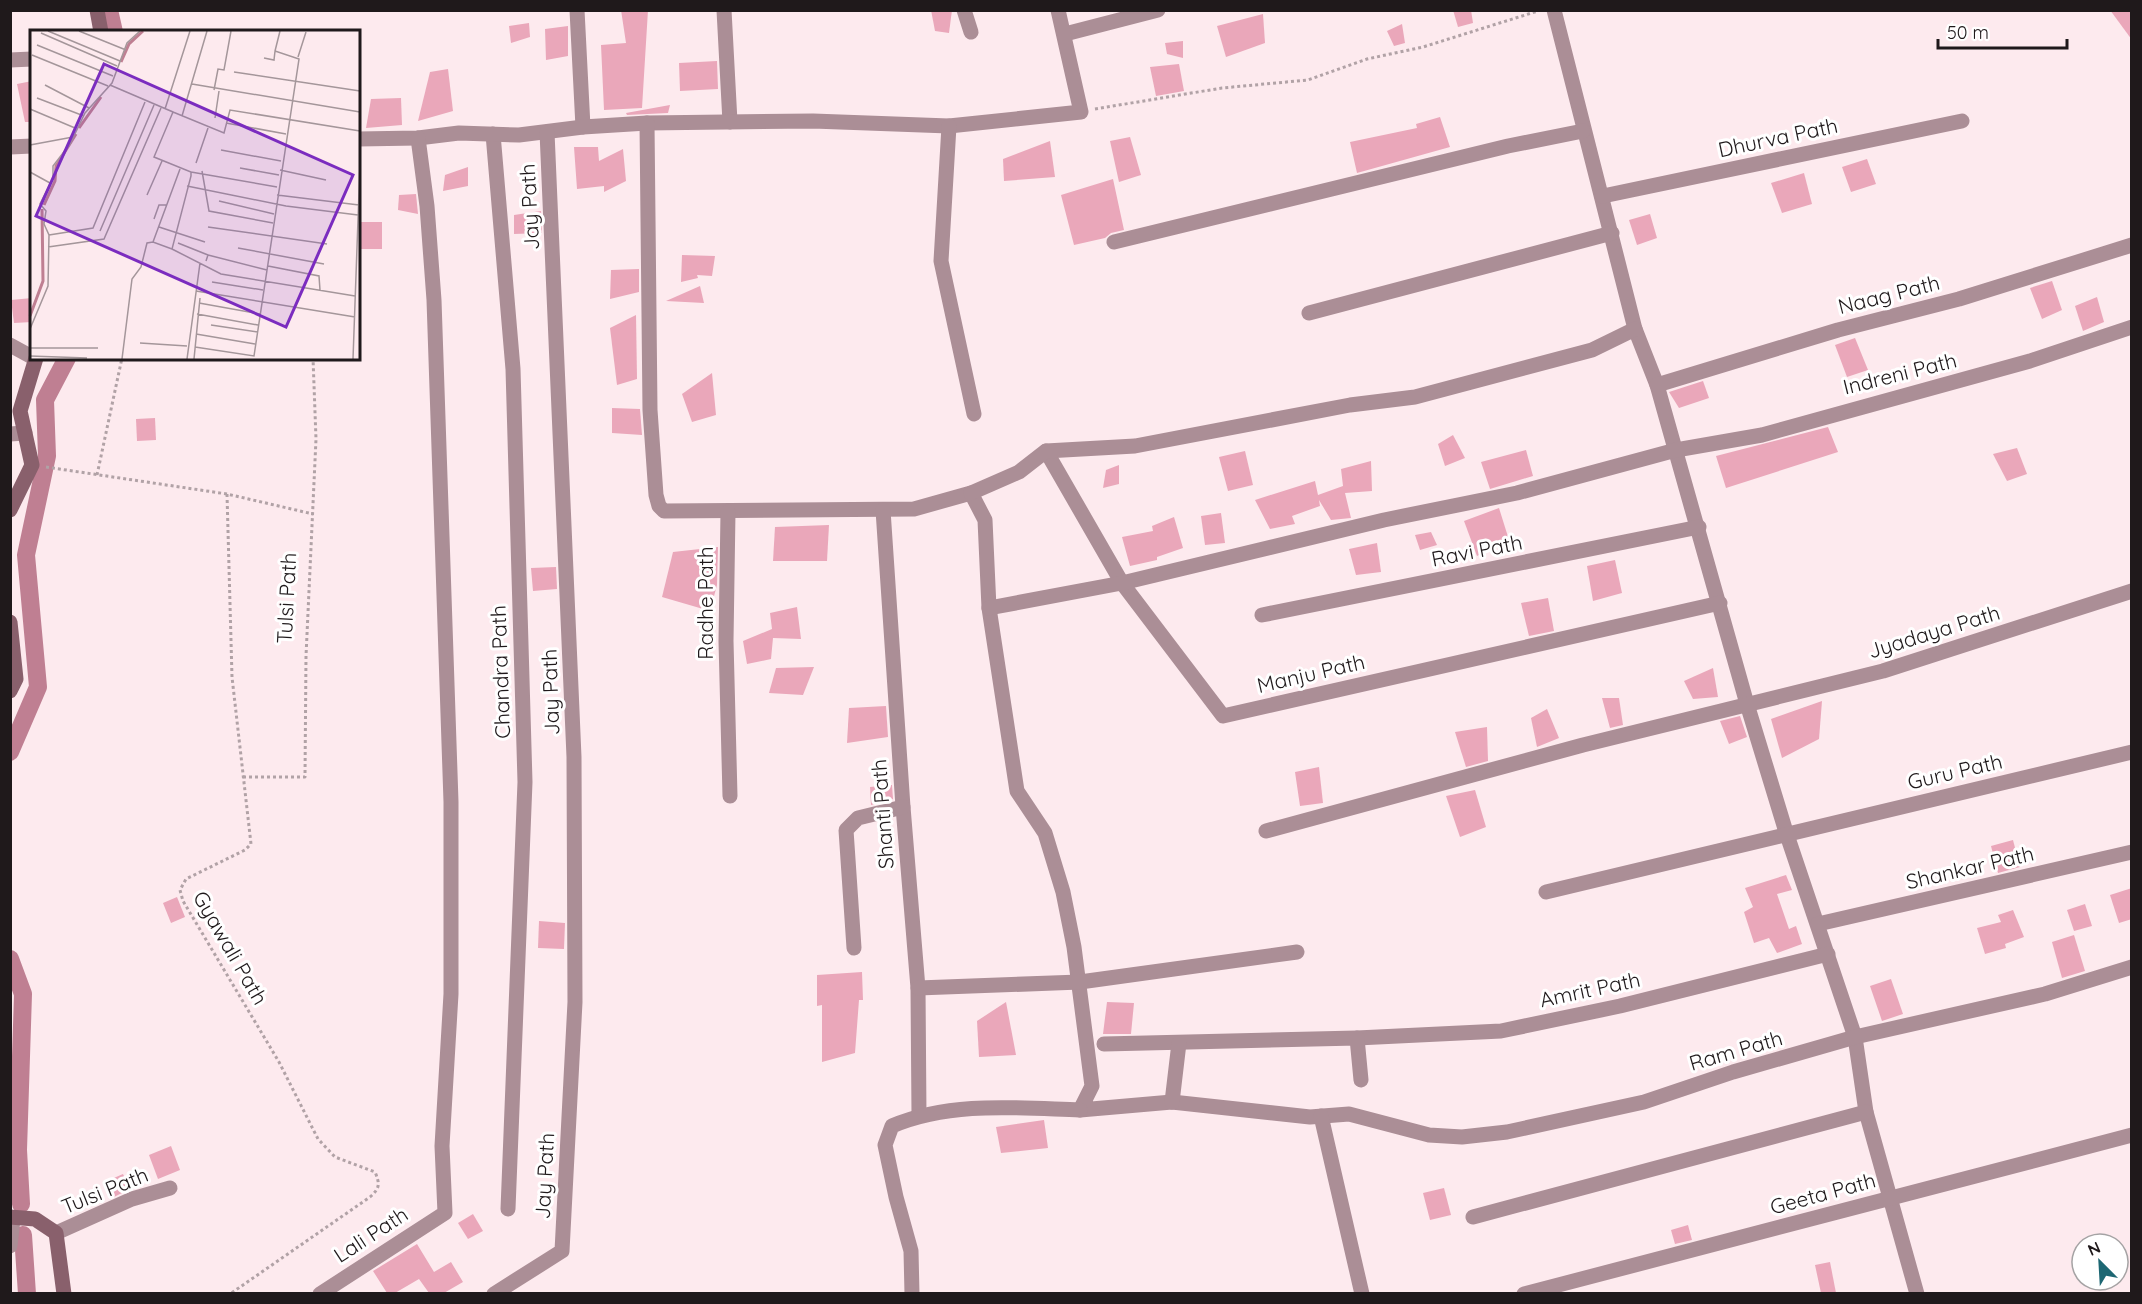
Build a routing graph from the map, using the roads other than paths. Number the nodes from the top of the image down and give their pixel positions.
1 (97, 10) edge
2 (577, 10) edge
3 (724, 10) edge
4 (964, 10) edge
5 (1058, 10) edge
6 (1158, 10) edge
7 (1554, 10) edge
8 (101, 30) edge
9 (971, 32) dead end
10 (1065, 34) junction
11 (30, 59) edge
12 (10, 60) edge
13 (1962, 121) dead end
14 (730, 122) junction
15 (647, 123) junction
16 (949, 126) junction
17 (583, 127) junction
18 (1583, 130) junction
19 (547, 132) junction
20 (493, 134) junction
21 (418, 138) junction
22 (360, 139) edge
23 (30, 146) edge
24 (10, 147) edge
25 (1603, 195) junction
26 (1612, 233) junction
27 (1114, 242) dead end
28 (2132, 245) edge
29 (1309, 313) dead end
30 (2132, 327) edge
31 (1635, 329) junction
32 (10, 345) edge
33 (30, 356) edge
34 (33, 360) edge
35 (1657, 385) junction
36 (974, 414) dead end
37 (18, 434) edge
38 (1676, 450) junction
39 (1046, 451) junction
40 (971, 493) junction
41 (10, 510) edge
42 (883, 510) junction
43 (728, 512) junction
44 (1699, 527) junction
45 (1122, 583) junction
46 (2132, 591) edge
47 (1720, 603) junction
48 (989, 608) junction
49 (1262, 615) dead end
50 (10, 622) edge
51 (10, 691) edge
52 (1747, 704) junction
53 (2132, 752) edge
54 (730, 795) dead end
55 (903, 807) junction
56 (1266, 831) dead end
57 (1786, 832) junction
58 (2132, 852) edge
59 (1546, 892) dead end
60 (1818, 924) junction
61 (854, 948) dead end
62 (1297, 952) dead end
63 (1828, 954) junction
64 (2132, 968) edge
65 (1080, 982) junction
66 (918, 988) junction
67 (1357, 1038) junction
68 (1855, 1038) junction
69 (1179, 1043) junction
70 (1104, 1044) dead end
71 (1361, 1080) dead end
72 (1172, 1102) junction
73 (1080, 1110) junction
74 (1866, 1112) junction
75 (918, 1115) junction
76 (1321, 1116) junction
77 (2132, 1135) edge
78 (170, 1188) dead end
79 (1890, 1198) junction
80 (508, 1209) dead end
81 (1473, 1217) dead end
82 (12, 1218) edge
83 (56, 1233) junction
84 (10, 1246) edge
85 (64, 1293) edge
86 (320, 1293) edge
87 (494, 1293) edge
88 (912, 1293) edge
89 (1362, 1293) edge
90 (1524, 1293) edge
91 (1917, 1293) edge

1 - 8 street
2 - 17 street
3 - 14 street
4 - 9 street
5 - 10 street
6 - 10 street
7 - 18 street
10 - 16 street
11 - 12 street
13 - 25 street, Dhurva Path
14 - 15 street
14 - 16 street
15 - 17 street
15 - 43 street
16 - 36 street
17 - 19 street
18 - 25 street
18 - 27 street
19 - 20 street
19 - 87 street, Jay Path
20 - 21 street
20 - 80 street, Chandra Path
21 - 22 street
21 - 86 street, Lali Path
23 - 24 street
25 - 26 street
26 - 29 street
26 - 31 street
28 - 35 street, Naag Path
30 - 38 street, Indreni Path
31 - 35 street
31 - 39 street
32 - 33 street
34 - 37 street
35 - 38 street
37 - 41 street
38 - 44 street
38 - 45 street, Indreni Path
39 - 40 street
39 - 45 street, Manju Path
40 - 42 street
40 - 48 street
42 - 43 street
42 - 55 street, Shanti Path
43 - 54 street, Radhe Path
44 - 47 street
44 - 49 street, Ravi Path
45 - 47 street, Manju Path
45 - 48 street, Indreni Path
46 - 52 street, Jyadaya Path
47 - 52 street
48 - 65 street
50 - 51 street
52 - 56 street, Jyadaya Path
52 - 57 street
53 - 57 street, Guru Path
55 - 61 street
55 - 66 street, Shanti Path
57 - 59 street, Guru Path
57 - 60 street
58 - 60 street, Shankar Path
60 - 63 street
62 - 65 street
63 - 67 street, Amrit Path
63 - 68 street
64 - 68 street, Ram Path
65 - 66 street
65 - 73 street
66 - 75 street, Shanti Path
67 - 69 street, Amrit Path
67 - 71 street
68 - 74 street
68 - 76 street, Ram Path
69 - 70 street, Amrit Path
69 - 72 street
72 - 73 street, Ram Path
72 - 76 street, Ram Path
73 - 75 street, Ram Path
74 - 79 street
74 - 81 street
75 - 88 street, Ram Path
76 - 89 street
77 - 79 street, Geeta Path
78 - 83 street, Tulsi Path
79 - 90 street, Geeta Path
79 - 91 street
82 - 83 street
82 - 84 street
83 - 85 street

